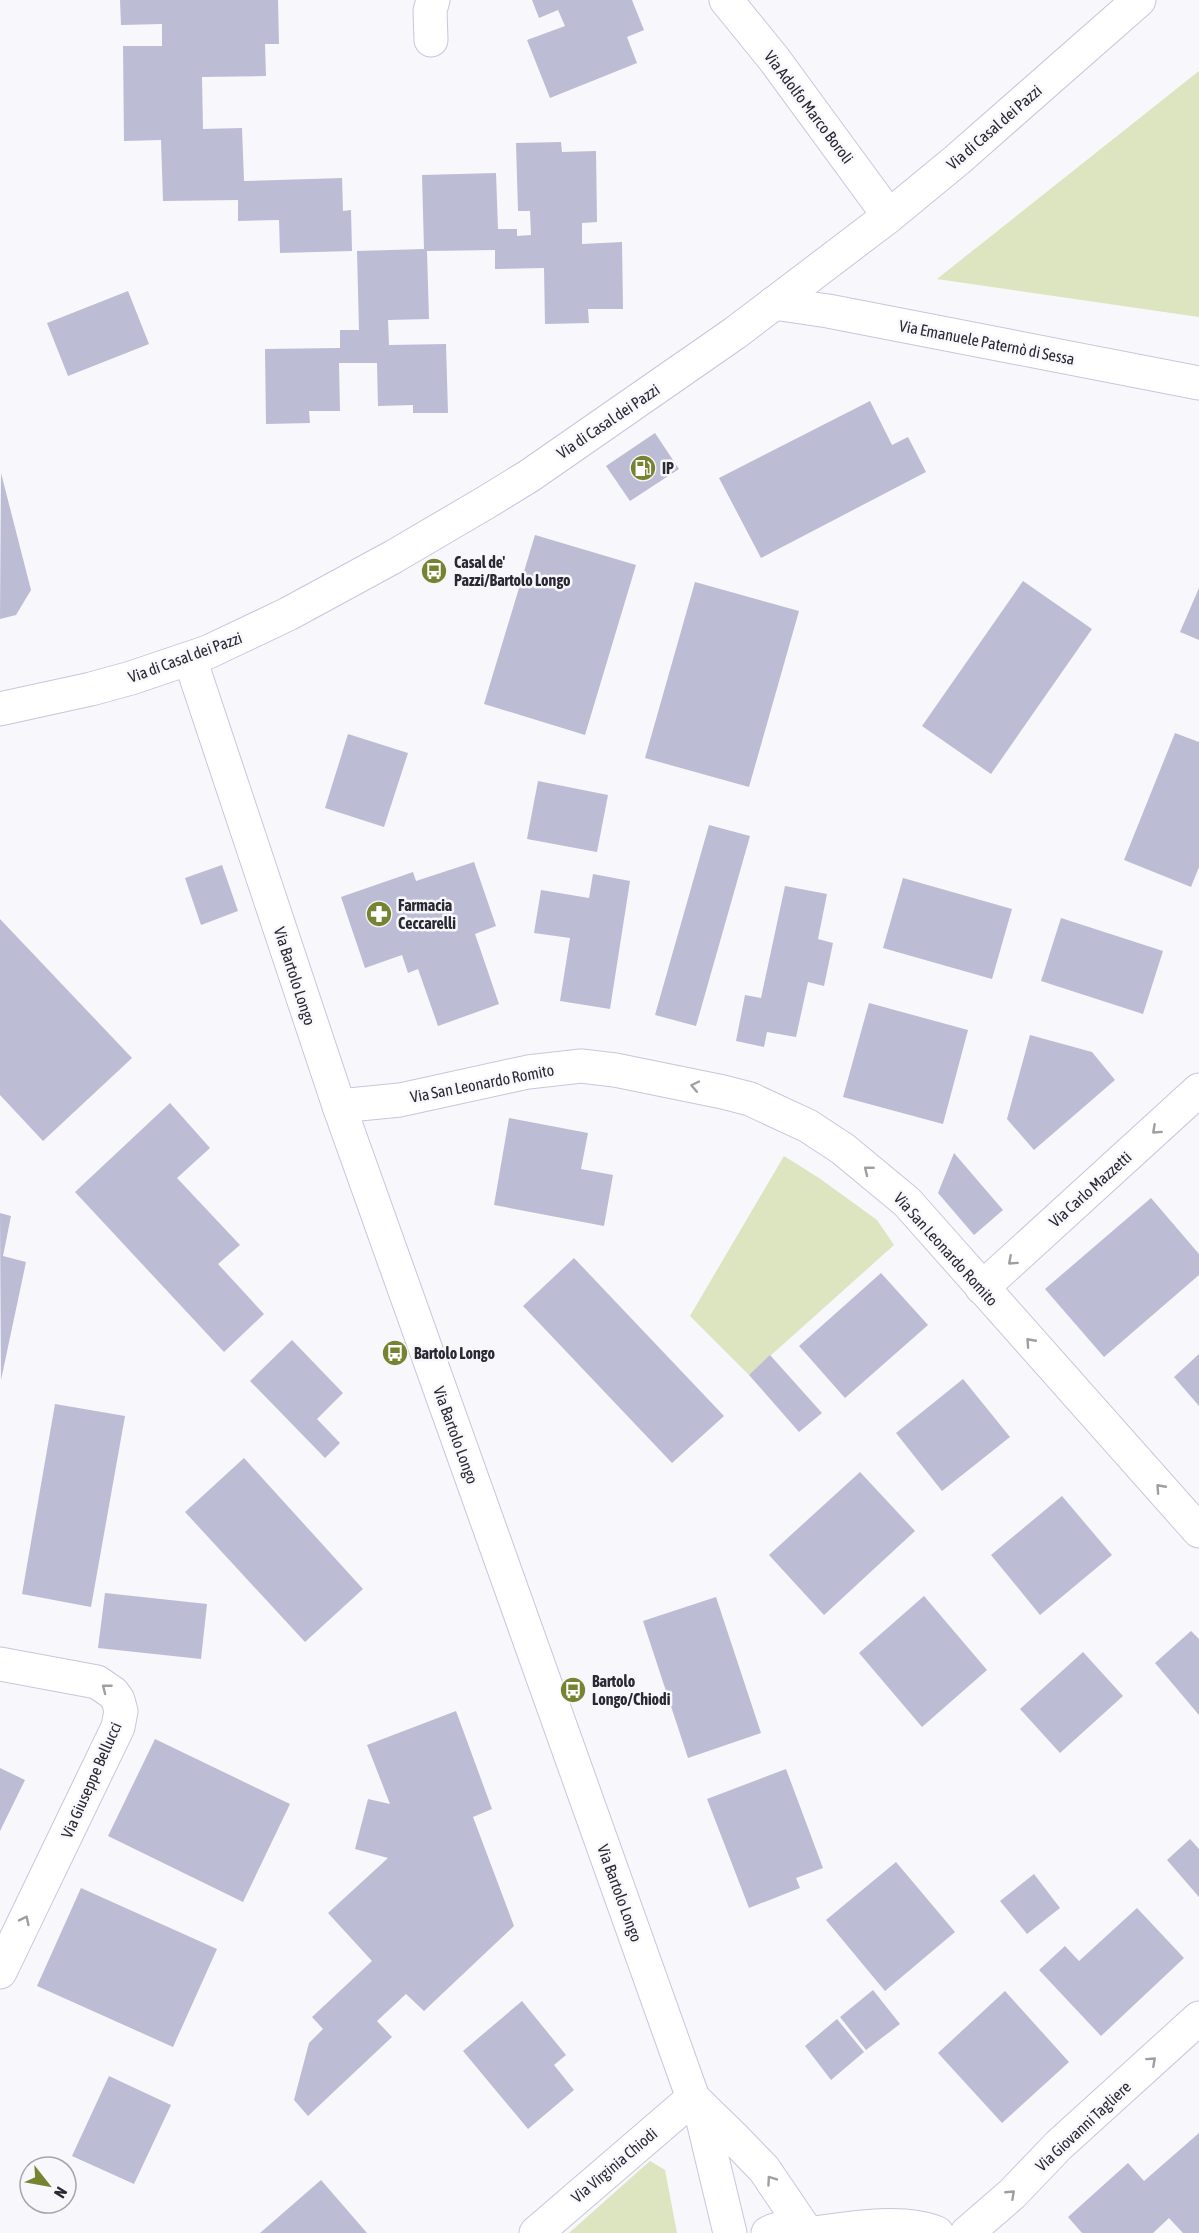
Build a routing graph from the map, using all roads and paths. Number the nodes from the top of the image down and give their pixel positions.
1 (433, 0) edge
2 (726, 0) edge
3 (1139, 0) edge
4 (431, 40) dead end
5 (889, 216) junction
6 (774, 303) junction
7 (1199, 383) edge
8 (190, 659) junction
9 (0, 709) edge
10 (1199, 1090) edge
11 (339, 1106) junction
12 (982, 1288) junction
13 (1199, 1531) edge
14 (0, 1664) edge
15 (0, 1972) edge
16 (1199, 2018) edge
17 (696, 2101) junction
18 (811, 2231) edge
19 (536, 2233) edge
20 (730, 2233) edge
21 (768, 2233) edge
22 (937, 2233) edge
23 (967, 2233) edge

1 - 4 street
2 - 5 street, Via Adolfo Marco Boroli
3 - 5 street, Via di Casal dei Pazzi
5 - 6 street, Via di Casal dei Pazzi
6 - 7 street, Via Emanuele Paternò di Sessa
6 - 8 street, Via di Casal dei Pazzi
8 - 9 street, Via di Casal dei Pazzi
8 - 11 street, Via Bartolo Longo
10 -> 12 street, Via Carlo Mazzetti
12 -> 11 street, Via San Leonardo Romito
11 - 17 street, Via Bartolo Longo
13 -> 12 street, Via San Leonardo Romito
15 -> 14 street, Via Giuseppe Bellucci
23 -> 16 street, Via Giovanni Tagliere
18 -> 17 street
17 - 19 street, Via Virginia Chiodi
17 - 20 street, Via Bartolo Longo
18 - 21 street
18 - 22 street

